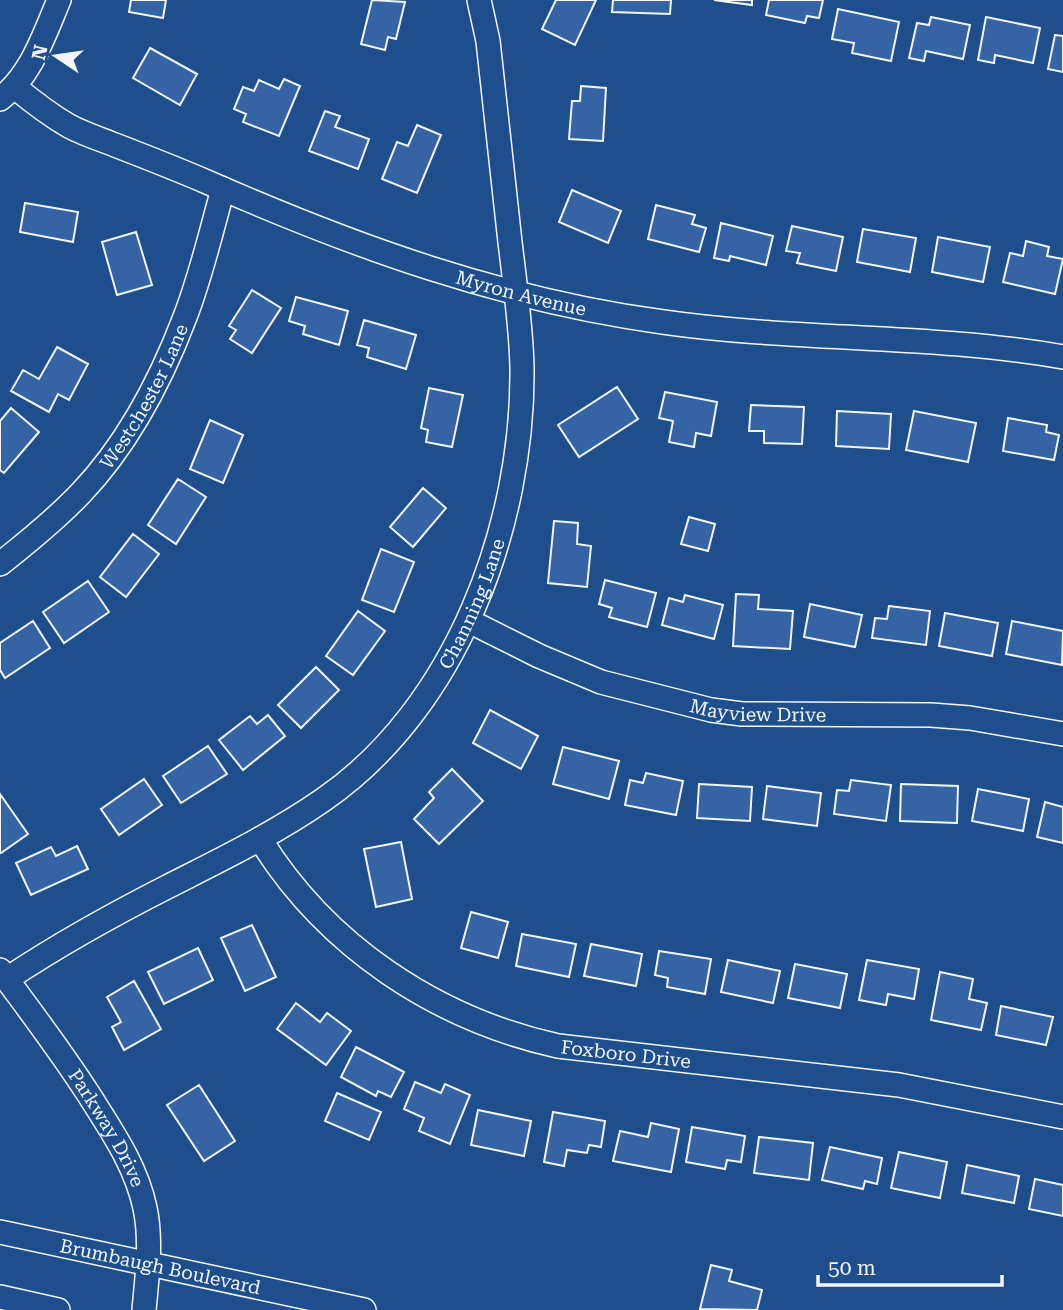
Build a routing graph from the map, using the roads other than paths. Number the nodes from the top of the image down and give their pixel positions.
1 (59, 0) edge
2 (479, 0) edge
3 (8, 93) edge
4 (223, 190) junction
5 (516, 294) junction
6 (1063, 357) edge
7 (0, 564) edge
8 (469, 621) junction
9 (1063, 734) edge
10 (260, 839) junction
11 (4, 975) edge
12 (1063, 1117) edge
13 (0, 1232) edge
14 (148, 1264) junction
15 (0, 1297) edge
16 (58, 1310) edge
17 (144, 1310) edge
18 (364, 1310) edge

1 - 3 street
2 - 5 street, Channing Lane
3 - 4 street, Myron Avenue
4 - 5 street, Myron Avenue
4 - 7 street, Westchester Lane
5 - 6 street, Myron Avenue
5 - 8 street, Channing Lane
8 - 9 street, Mayview Drive
8 - 10 street, Channing Lane
10 - 11 street, Channing Lane
10 - 12 street, Foxboro Drive
11 - 14 street, Parkway Drive
13 - 14 street, Brumbaugh Boulevard
14 - 17 street, Parkway Drive
14 - 18 street, Brumbaugh Boulevard
15 - 16 street

